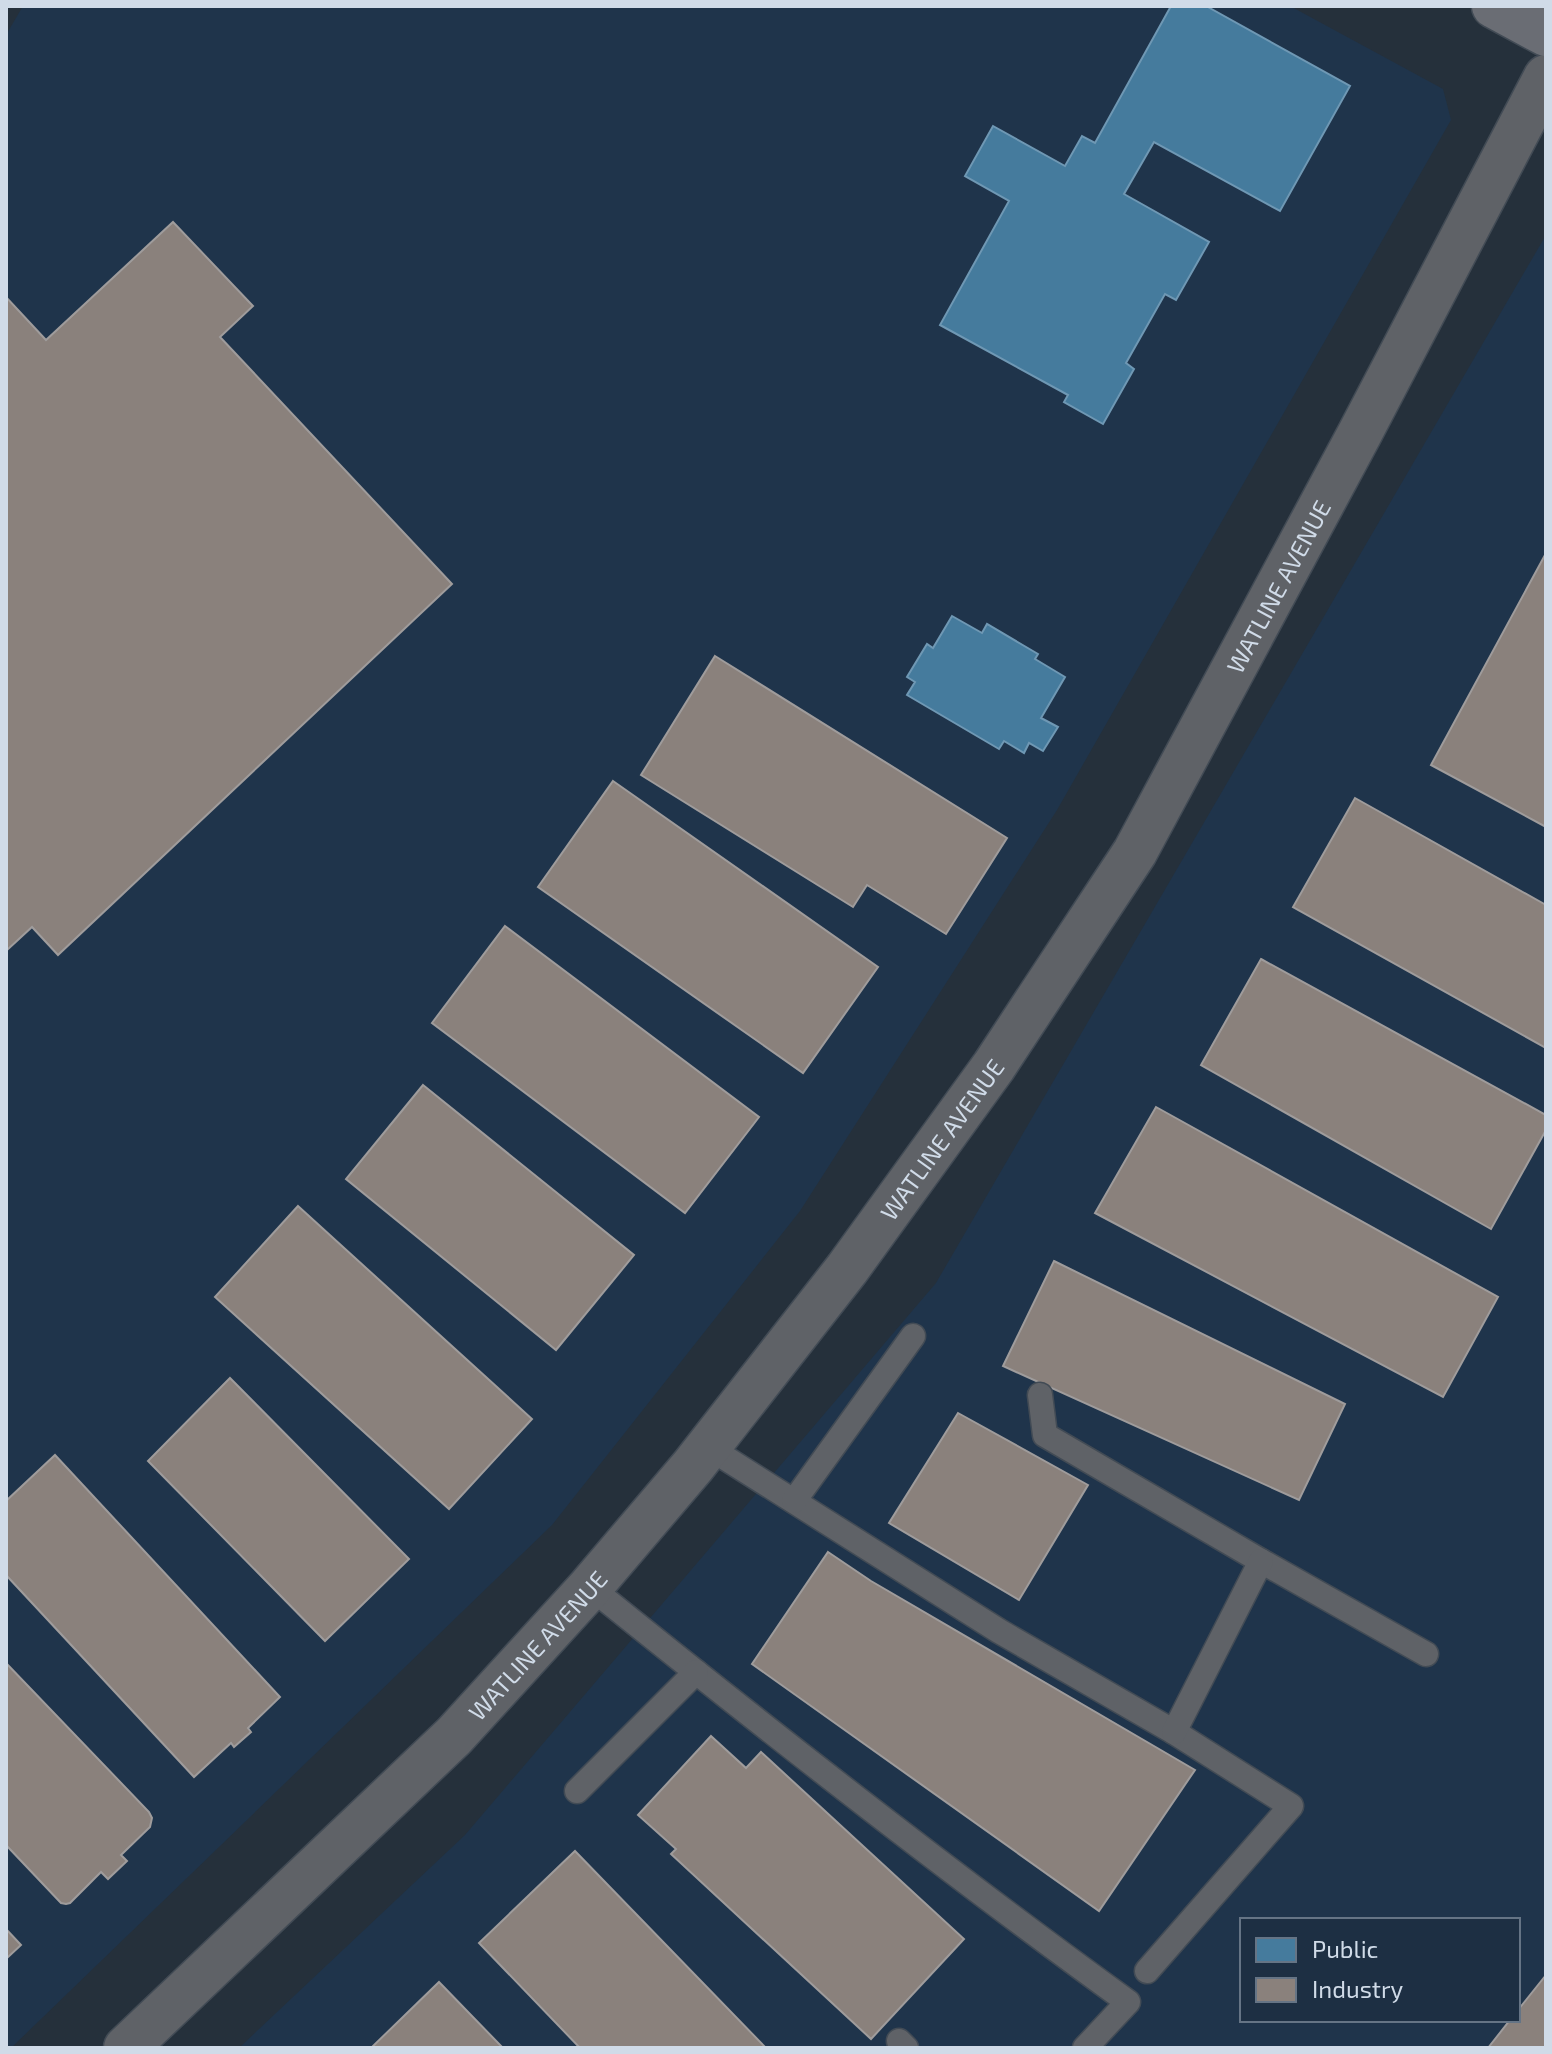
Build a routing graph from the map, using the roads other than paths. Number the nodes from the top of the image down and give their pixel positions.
1 (1494, 6) edge
2 (1546, 34) edge
3 (1546, 77) edge
4 (913, 1336) dead end
5 (1040, 1395) dead end
6 (708, 1447) junction
7 (794, 1501) junction
8 (1261, 1561) junction
9 (590, 1587) junction
10 (1426, 1654) dead end
11 (696, 1672) junction
12 (1174, 1732) junction
13 (577, 1791) dead end
14 (1147, 1971) dead end
15 (126, 2048) edge
16 (1085, 2048) edge

1 - 2 main road
3 - 6 street, WATLINE AVENUE
4 - 7 lane
5 - 8 lane
6 - 7 lane
6 - 9 street, WATLINE AVENUE
7 - 12 lane
8 - 10 lane
8 - 12 lane
9 - 11 lane
9 - 15 street, WATLINE AVENUE
11 - 13 lane
11 - 16 lane
12 - 14 lane

